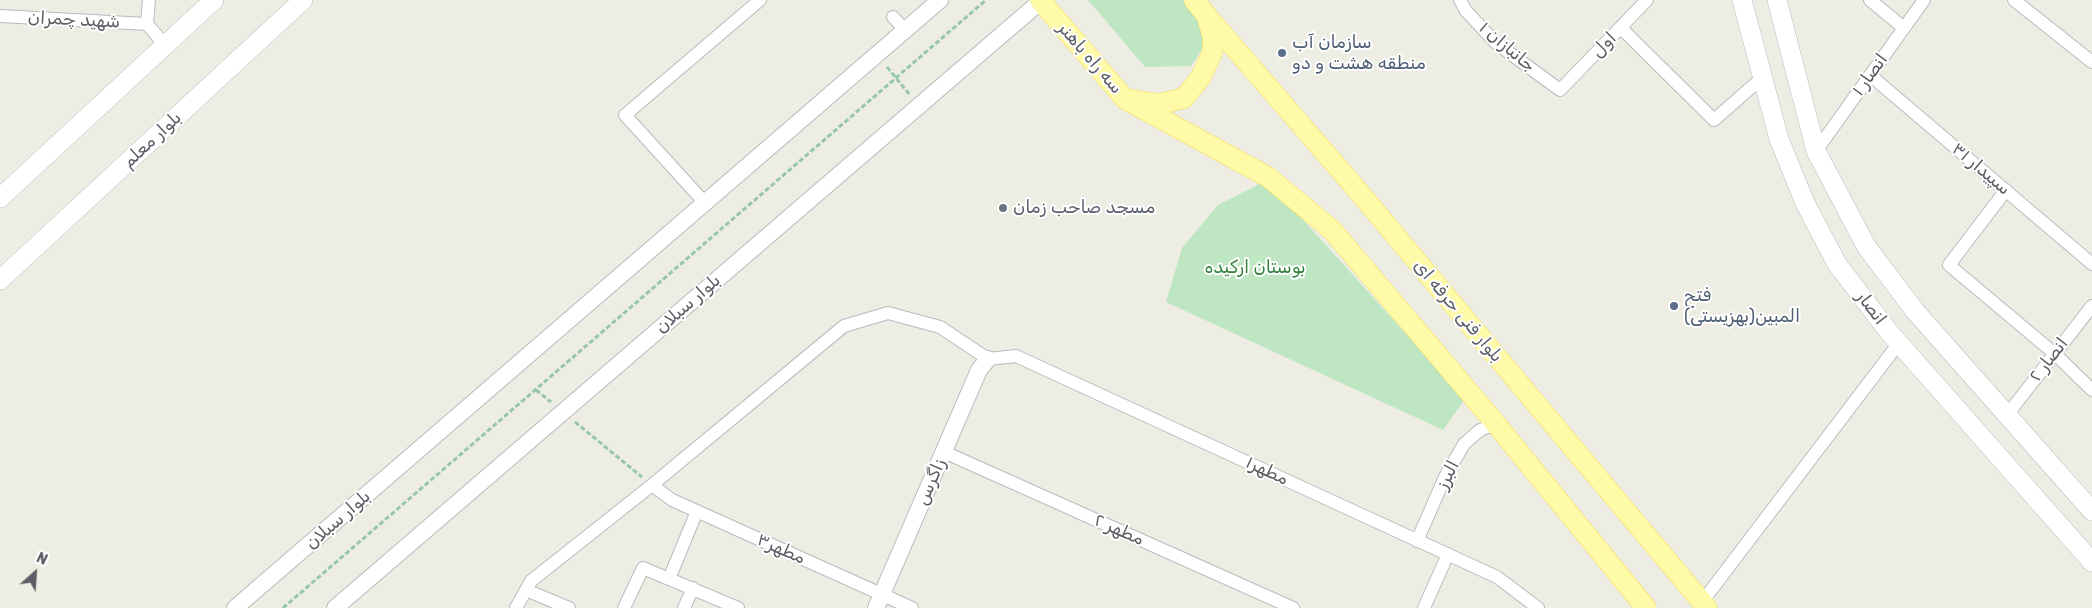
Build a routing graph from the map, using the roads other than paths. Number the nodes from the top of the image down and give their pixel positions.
1 (149, 0) edge
2 (214, 0) edge
3 (303, 0) edge
4 (760, 0) edge
5 (940, 0) edge
6 (1194, 0) edge
7 (1460, 0) edge
8 (1646, 0) edge
9 (1742, 0) edge
10 (1777, 0) edge
11 (1870, 0) edge
12 (1924, 0) edge
13 (2014, 0) edge
14 (1041, 1) edge
15 (0, 16) edge
16 (1207, 16) junction
17 (893, 17) dead end
18 (147, 24) junction
19 (1621, 28) junction
20 (1904, 28) junction
21 (906, 31) junction
22 (165, 45) junction
23 (2092, 62) edge
24 (1870, 75) junction
25 (1763, 76) junction
26 (1560, 90) joint
27 (1125, 99) junction
28 (1816, 151) junction
29 (2006, 190) junction
30 (0, 198) edge
31 (705, 203) junction
32 (2092, 264) edge
33 (0, 280) edge
34 (2092, 306) edge
35 (1899, 343) junction
36 (2055, 354) junction
37 (988, 359) junction
38 (2092, 390) edge
39 (2007, 415) junction
40 (1496, 424) junction
41 (944, 452) junction
42 (652, 485) junction
43 (2092, 511) edge
44 (697, 512) junction
45 (1417, 541) junction
46 (1448, 554) junction
47 (2092, 562) edge
48 (669, 579) junction
49 (693, 588) junction
50 (526, 590) junction
51 (879, 601) edge
52 (1704, 605) edge
53 (566, 607) edge
54 (235, 608) edge
55 (335, 608) edge
56 (516, 608) edge
57 (624, 608) edge
58 (684, 608) edge
59 (738, 608) edge
60 (912, 608) edge
61 (1293, 608) edge
62 (1424, 608) edge
63 (1538, 608) edge
64 (1646, 608) edge

1 - 18 street
2 - 22 main road
3 - 33 main road, بلوار معلم
4 - 31 street
5 - 21 street, بلوار سبلان
6 - 16 main road, سه راه باهنر
7 - 26 street, جانبازان ۱
8 - 19 street, اول
9 - 25 main road, انصار
10 - 28 main road, انصار
11 - 20 street
12 - 20 street, انصار ۱
13 - 23 street
14 - 27 main road, سه راه باهنر
14 - 55 street, بلوار سبلان
15 - 18 street, شهید چمران
16 - 27 main road, سه راه باهنر
16 - 52 main road, بلوار فنی حرفه ای
17 - 21 street
18 - 22 street
19 - 25 street
19 - 26 street, اول
20 - 24 street, انصار ۱
21 - 31 street, بلوار سبلان
22 - 30 main road
24 - 28 street, انصار ۱
24 - 29 street, سپیدار ۳۱
25 - 35 main road, انصار
27 - 40 main road
28 - 39 main road, انصار
29 - 32 street, سپیدار ۳۱
29 - 36 street
31 - 54 street, بلوار سبلان
34 - 36 street, انصار ۲
35 - 47 main road, انصار
35 - 52 street
36 - 38 street
36 - 39 street, انصار ۲
37 - 41 street, زاگرس
37 - 42 street
37 - 45 street, مطهر۱
39 - 43 main road, انصار
40 - 45 street, البرز
40 - 64 main road
41 - 51 street, زاگرس
41 - 61 street, مطهر ۲
42 - 44 street, مطهر۳
42 - 50 street
44 - 48 street
44 - 51 street, مطهر۳
45 - 46 street, مطهر۱
46 - 62 street
46 - 63 street, مطهر۱
48 - 49 street
48 - 57 street
49 - 58 street
49 - 59 street
50 - 53 street
50 - 56 street
51 - 60 street, مطهر۳

